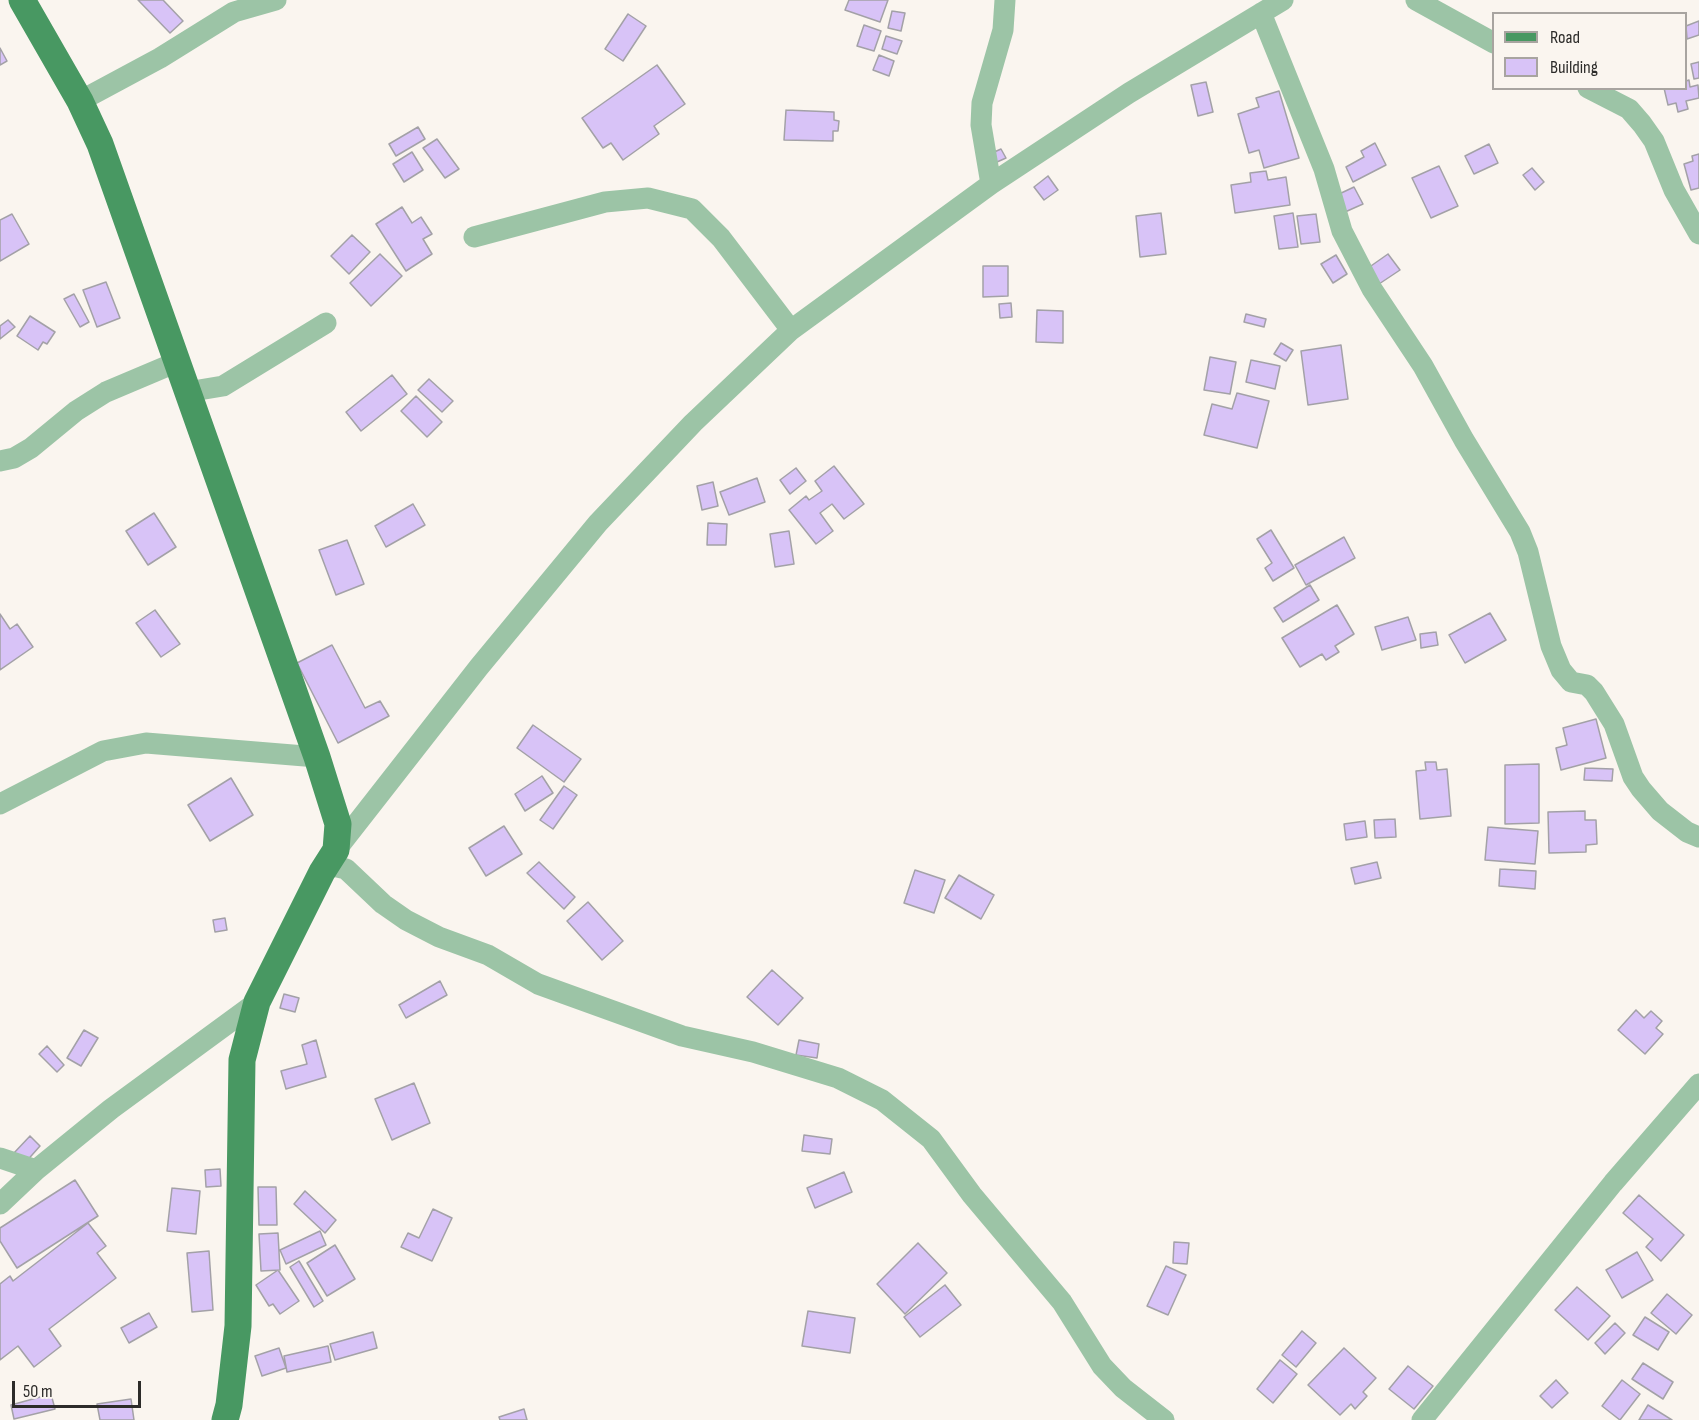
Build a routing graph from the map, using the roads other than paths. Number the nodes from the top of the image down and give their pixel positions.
1 (22, 0) edge
2 (276, 0) edge
3 (1005, 0) edge
4 (1283, 0) edge
5 (1416, 0) edge
6 (1261, 13) junction
7 (1492, 42) edge
8 (1592, 90) edge
9 (80, 101) junction
10 (991, 184) junction
11 (1699, 234) edge
12 (474, 237) dead end
13 (326, 323) dead end
14 (791, 330) junction
15 (177, 363) junction
16 (187, 392) junction
17 (0, 461) edge
18 (317, 757) junction
19 (0, 804) edge
20 (1699, 837) edge
21 (329, 861) junction
22 (257, 1002) junction
23 (1699, 1084) edge
24 (0, 1158) edge
25 (36, 1170) junction
26 (0, 1203) edge
27 (232, 1415) edge
28 (1164, 1420) edge
29 (1422, 1420) edge

1 - 9 main road
2 - 9 street
3 - 10 street
4 - 6 street
5 - 7 street
6 - 10 street
6 - 20 street
8 - 11 street
9 - 15 main road
10 - 14 street
12 - 14 street
13 - 16 street
14 - 21 street
15 - 16 main road
15 - 17 street
16 - 18 main road
18 - 19 street
18 - 21 main road
21 - 22 main road
21 - 28 street
22 - 25 street
22 - 27 main road
23 - 29 street
24 - 25 street
25 - 26 street

